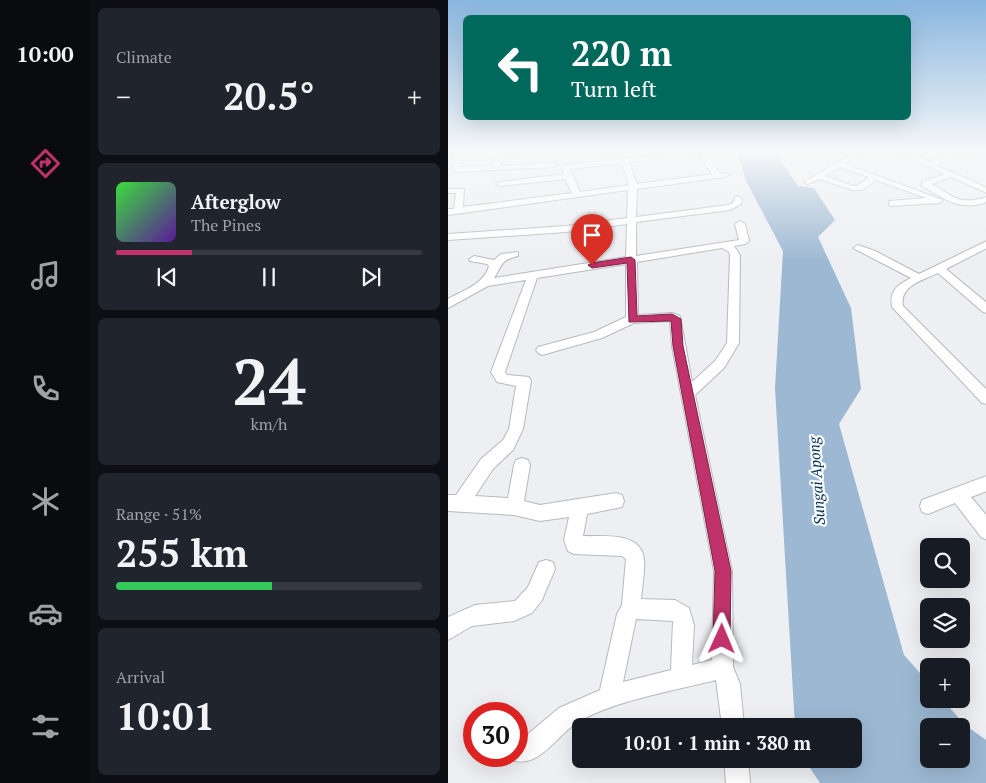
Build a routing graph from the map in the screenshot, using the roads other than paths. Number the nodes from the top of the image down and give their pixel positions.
1 (633, 189) joint
2 (574, 190) edge
3 (592, 190) edge
4 (620, 190) edge
5 (895, 190) edge
6 (909, 190) edge
7 (935, 190) edge
8 (968, 190) edge
9 (451, 191) dead end
10 (593, 193) junction
11 (886, 193) dead end
12 (577, 195) junction
13 (986, 197) edge
14 (738, 199) dead end
15 (623, 200) junction
16 (892, 203) dead end
17 (458, 211) junction
18 (448, 212) edge
19 (632, 220) junction
20 (609, 223) junction
21 (740, 224) dead end
22 (448, 237) edge
23 (986, 244) edge
24 (724, 245) junction
25 (858, 248) dead end
26 (514, 254) dead end
27 (474, 259) dead end
28 (631, 260) junction
29 (494, 265) junction
30 (940, 269) junction
31 (534, 274) junction
32 (919, 278) junction
33 (485, 283) junction
34 (448, 304) edge
35 (986, 309) edge
36 (632, 319) junction
37 (542, 350) dead end
38 (688, 393) junction
39 (986, 398) edge
40 (522, 465) dead end
41 (986, 483) edge
42 (958, 494) junction
43 (616, 501) dead end
44 (454, 503) edge
45 (580, 506) junction
46 (928, 506) dead end
47 (514, 507) junction
48 (986, 531) edge
49 (546, 569) dead end
50 (631, 609) junction
51 (448, 630) edge
52 (722, 668) junction
53 (681, 678) junction
54 (609, 697) junction
55 (732, 718) edge
56 (528, 749) edge
57 (737, 768) edge
58 (738, 783) edge

1 - 15 street
1 - 15 street
2 - 12 street
3 - 10 street
4 - 15 street
5 - 11 street
6 - 16 street
7 - 13 street
8 - 13 street
9 - 17 street
10 - 12 street
10 - 15 street
12 - 17 street
14 - 19 street
15 - 19 street
15 - 20 street
17 - 18 street
19 - 20 street
19 - 28 street
20 - 22 street
21 - 24 street
23 - 30 street
24 - 28 street
24 - 38 street
25 - 32 street
26 - 29 street
27 - 29 street
28 - 31 street
28 - 36 street
29 - 33 street
30 - 32 street
30 - 35 street
31 - 33 street
31 - 44 street
32 - 39 street
33 - 34 street
36 - 37 street
36 - 38 street
38 - 52 street
40 - 47 street
41 - 42 street
42 - 46 street
42 - 48 street
43 - 45 street
44 - 47 street
45 - 47 street
45 - 50 street
49 - 51 street
50 - 53 street
50 - 54 street
52 - 53 street
52 - 55 street
53 - 54 street
54 - 56 street
57 - 58 street

